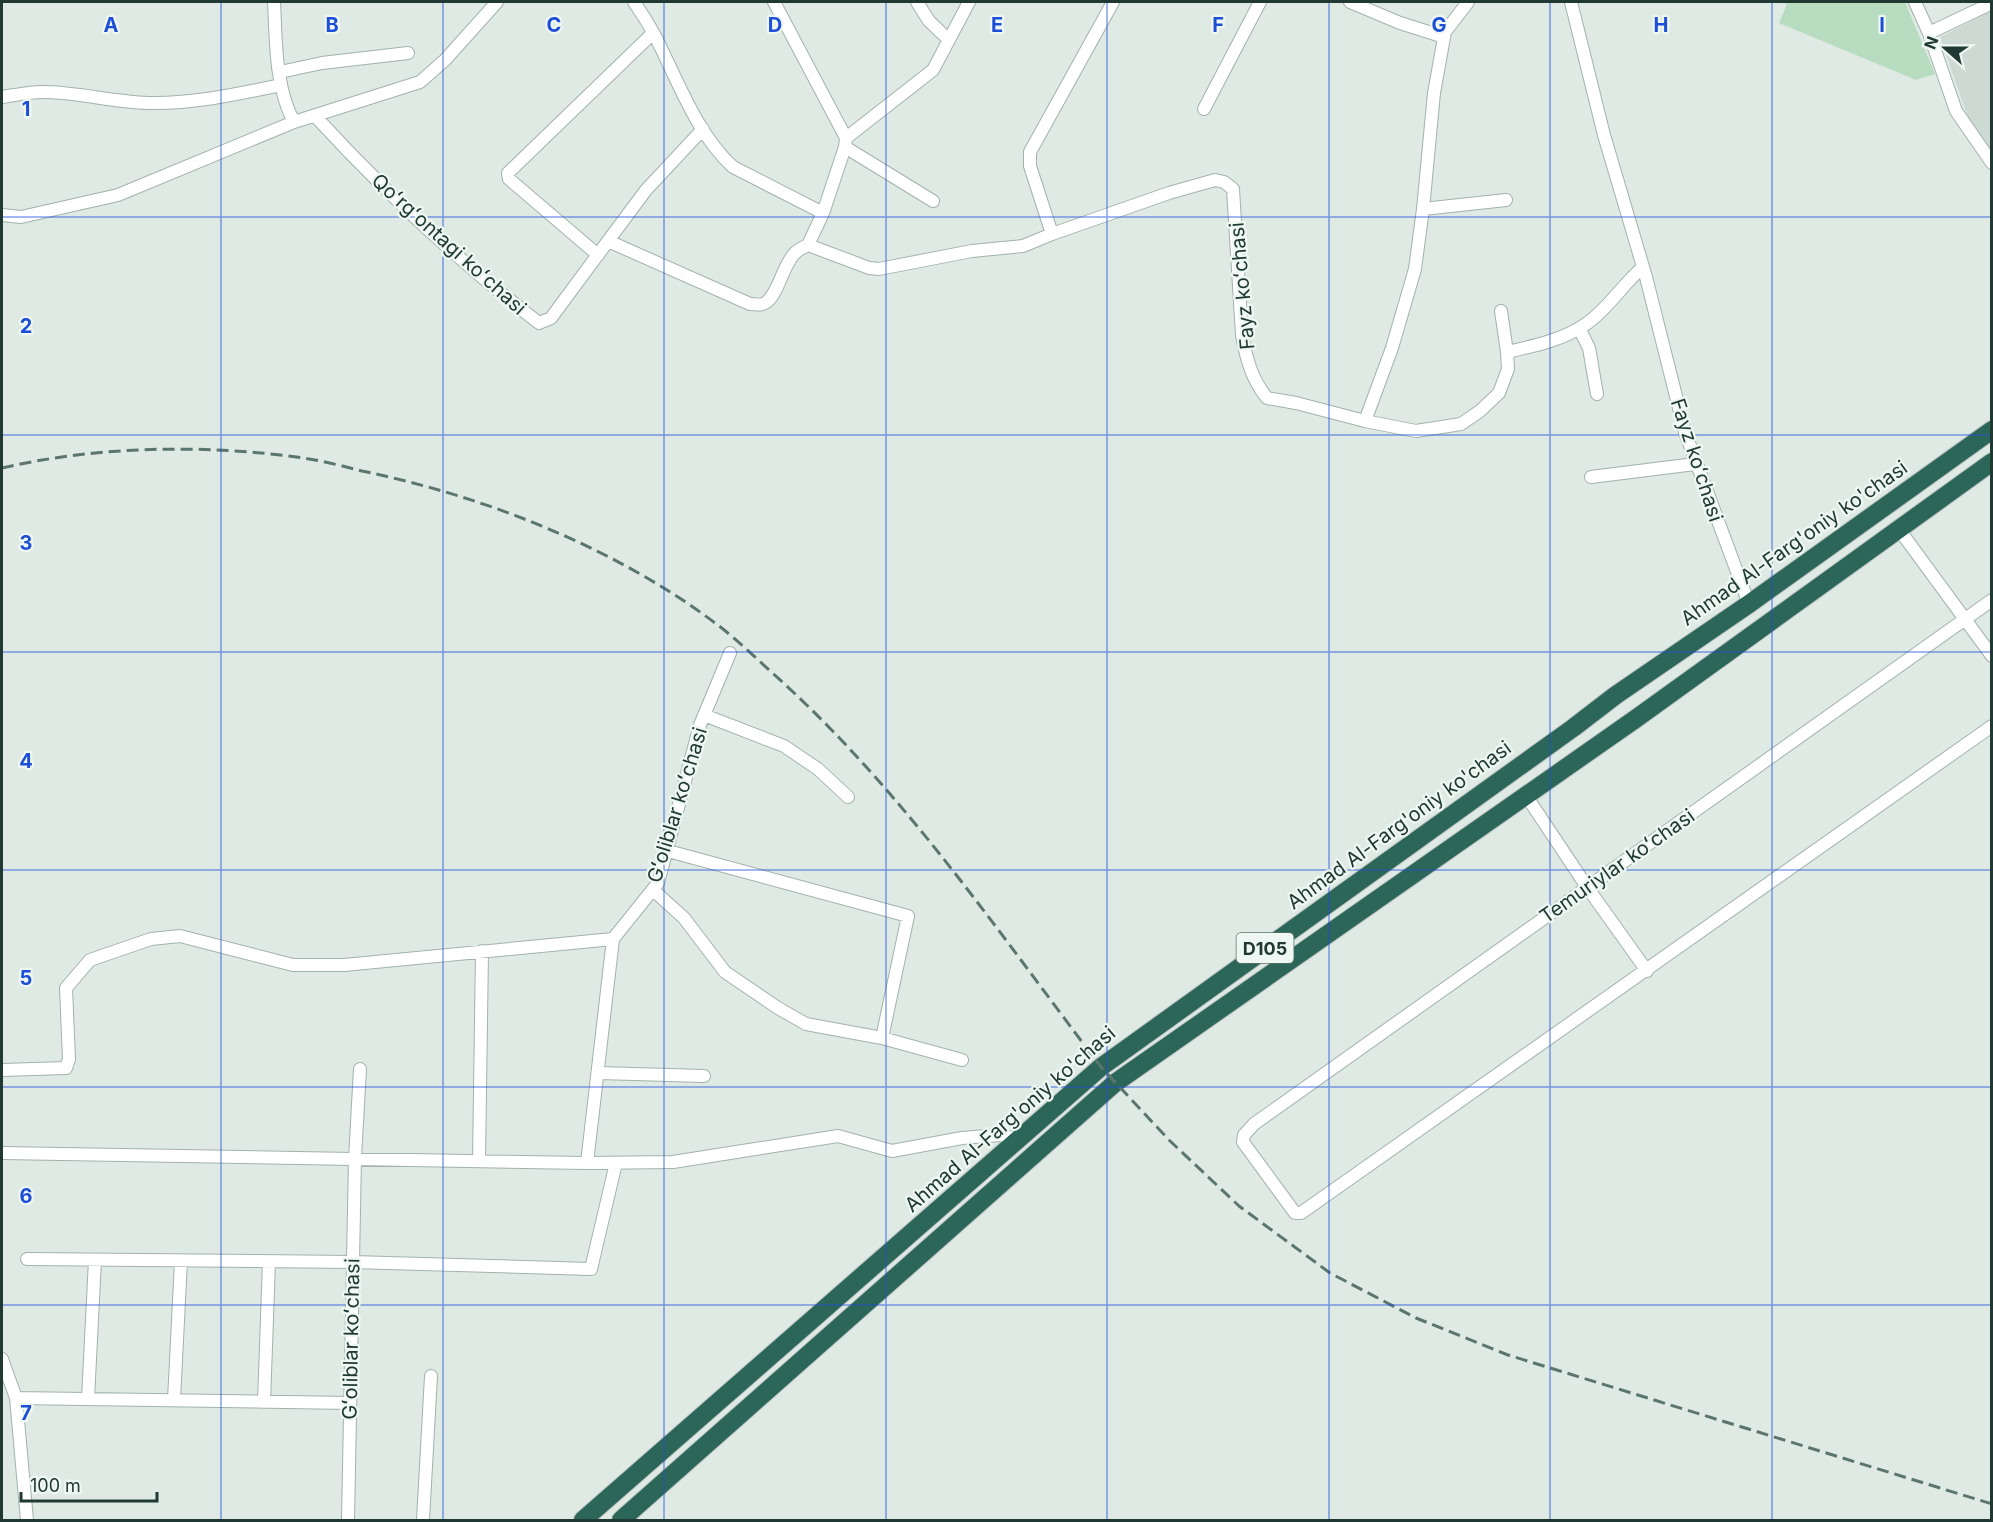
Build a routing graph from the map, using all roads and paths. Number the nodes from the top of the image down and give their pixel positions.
1 (274, 2) edge
2 (497, 2) edge
3 (634, 2) edge
4 (774, 2) edge
5 (917, 2) edge
6 (969, 2) edge
7 (1113, 2) edge
8 (1260, 2) edge
9 (1350, 2) edge
10 (1468, 2) edge
11 (1571, 2) edge
12 (1915, 2) edge
13 (1992, 3) edge
14 (1445, 32) junction
15 (653, 33) junction
16 (1929, 33) junction
17 (949, 40) junction
18 (408, 53) dead end
19 (280, 79) junction
20 (2, 97) edge
21 (1204, 109) dead end
22 (315, 116) junction
23 (294, 122) junction
24 (703, 129) junction
25 (846, 143) junction
26 (1992, 163) edge
27 (1506, 200) dead end
28 (933, 201) dead end
29 (1423, 209) junction
30 (823, 213) junction
31 (2, 215) edge
32 (1052, 234) junction
33 (608, 241) junction
34 (808, 245) junction
35 (598, 255) junction
36 (1642, 268) junction
37 (1501, 312) dead end
38 (1579, 328) junction
39 (1508, 352) junction
40 (1597, 394) dead end
41 (1365, 421) junction
42 (1992, 430) edge
43 (1992, 462) edge
44 (1695, 464) junction
45 (1591, 477) dead end
46 (1898, 528) junction
47 (1992, 600) edge
48 (1749, 604) junction
49 (1965, 619) junction
50 (730, 653) dead end
51 (1992, 656) edge
52 (1616, 695) junction
53 (704, 715) junction
54 (1634, 720) junction
55 (1992, 726) edge
56 (1526, 794) junction
57 (848, 797) dead end
58 (668, 851) junction
59 (1587, 887) junction
60 (653, 890) junction
61 (613, 939) junction
62 (482, 951) junction
63 (1647, 971) junction
64 (882, 1038) junction
65 (962, 1060) dead end
66 (360, 1069) dead end
67 (2, 1070) edge
68 (599, 1073) junction
69 (705, 1076) dead end
70 (1019, 1139) junction
71 (2, 1153) edge
72 (355, 1158) junction
73 (479, 1161) junction
74 (587, 1163) junction
75 (616, 1163) junction
76 (27, 1259) dead end
77 (95, 1260) junction
78 (181, 1261) junction
79 (269, 1262) junction
80 (353, 1262) junction
81 (782, 1346) junction
82 (2, 1359) edge
83 (800, 1364) junction
84 (431, 1376) dead end
85 (16, 1398) junction
86 (88, 1399) junction
87 (174, 1400) junction
88 (264, 1401) junction
89 (350, 1403) junction
90 (27, 1521) edge
91 (348, 1521) edge
92 (423, 1521) edge
93 (583, 1521) edge
94 (621, 1521) edge

1 - 19 street
2 - 22 street
3 - 15 street
4 - 25 street
5 - 17 street
6 - 17 street
7 - 32 street
8 - 21 street
9 - 14 street
10 - 14 street
11 - 36 street, Fayz koʻchasi
12 - 16 street
13 - 16 street
14 - 29 street
15 - 24 street
15 - 35 street
16 - 26 street
17 - 25 street
18 - 19 street
19 - 20 street
19 - 23 street
22 - 23 street
22 - 35 street, Qoʻrgʻontagi koʻchasi
23 - 31 street
24 - 30 street
24 - 33 street, Qoʻrgʻontagi koʻchasi
25 - 28 street
25 - 30 street
27 - 29 street
29 - 41 street
30 - 34 street
32 - 34 street, Fayz koʻchasi
32 - 41 street, Fayz koʻchasi
33 - 34 street
33 - 35 street, Qoʻrgʻontagi koʻchasi
36 - 38 street
36 - 44 street, Fayz koʻchasi
37 - 39 street, Fayz koʻchasi
38 - 39 street
38 - 40 street
39 - 41 street, Fayz koʻchasi
42 - 48 highway, Ahmad Al-Farg'oniy ko'chasi / D105
43 - 46 highway, D105
44 - 45 street
44 - 48 street, Fayz koʻchasi
46 - 49 street
46 - 54 highway, D105
47 - 49 street, Temuriylar koʻchasi
48 - 52 highway, Ahmad Al-Farg'oniy ko'chasi / D105
49 - 51 street
49 - 59 street, Temuriylar koʻchasi
50 - 53 street, Gʻoliblar koʻchasi
52 - 54 highway
52 - 70 highway, Ahmad Al-Farg'oniy ko'chasi / D105
53 - 57 street
53 - 58 street, Gʻoliblar koʻchasi
54 - 56 highway, D105
55 - 63 street
56 - 59 street
56 - 83 highway, D105
58 - 60 street, Gʻoliblar koʻchasi
58 - 64 street
59 - 63 street
59 - 63 street, Temuriylar koʻchasi
60 - 61 street, Gʻoliblar koʻchasi
60 - 64 street
61 - 62 street
61 - 68 street
62 - 67 street
62 - 73 street
64 - 65 street
66 - 72 street, Gʻoliblar koʻchasi
68 - 69 street
68 - 74 street
70 - 75 street
70 - 81 highway, Ahmad Al-Farg'oniy ko'chasi / D105
71 - 72 street
72 - 73 street
72 - 80 street, Gʻoliblar koʻchasi
73 - 74 street
74 - 75 street
75 - 80 street
76 - 77 street
77 - 78 street
77 - 86 street
78 - 79 street
78 - 87 street
79 - 80 street
79 - 88 street
80 - 89 street, Gʻoliblar koʻchasi
81 - 83 highway
81 - 93 highway, Ahmad Al-Farg'oniy ko'chasi / D105
82 - 85 street
83 - 94 highway, D105
84 - 92 street
85 - 86 street
85 - 90 street
86 - 87 street
87 - 88 street
88 - 89 street
89 - 91 street, Gʻoliblar koʻchasi

